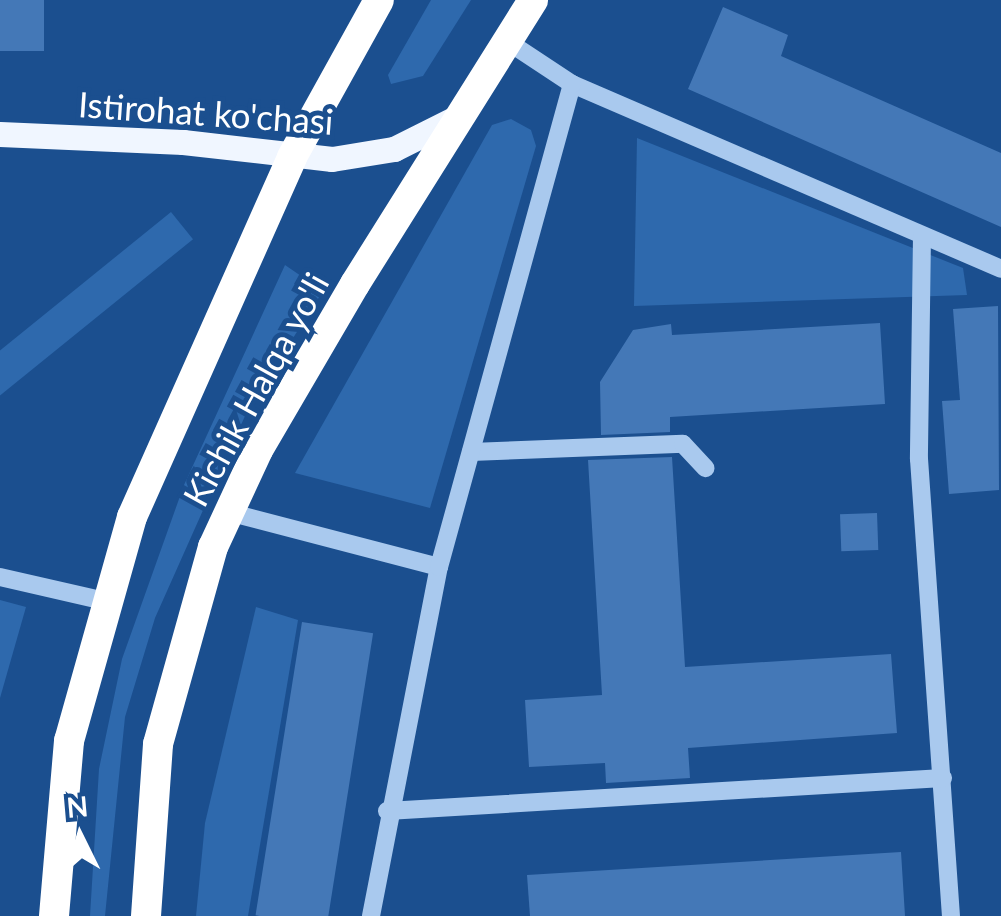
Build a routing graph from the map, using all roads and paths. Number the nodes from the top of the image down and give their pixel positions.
1 (379, 0) edge
2 (533, 0) edge
3 (507, 41) junction
4 (572, 84) junction
5 (458, 117) junction
6 (0, 134) edge
7 (292, 157) junction
8 (922, 236) junction
9 (1001, 269) edge
10 (471, 452) junction
11 (705, 468) dead end
12 (228, 512) junction
13 (440, 566) junction
14 (0, 577) edge
15 (106, 601) junction
16 (943, 778) junction
17 (386, 811) junction
18 (54, 916) edge
19 (146, 916) edge
20 (370, 916) edge
21 (951, 916) edge

1 - 7 highway, Kichik Halqa yo'li
2 - 3 highway, Kichik Halqa yo'li
3 - 4 street
3 - 5 highway, Kichik Halqa yo'li
4 - 8 street
4 - 10 street
5 - 7 main road, Istirohat ko'chasi
5 - 12 highway, Kichik Halqa yo'li
6 - 7 main road, Istirohat ko'chasi
7 - 15 highway, Kichik Halqa yo'li
8 - 9 street
8 - 16 street
10 - 11 street
10 - 13 street
12 - 13 street
12 - 19 highway, Kichik Halqa yo'li
13 - 17 street
14 - 15 street
15 - 18 highway, Kichik Halqa yo'li
16 - 17 street
16 - 21 street
17 - 20 street

